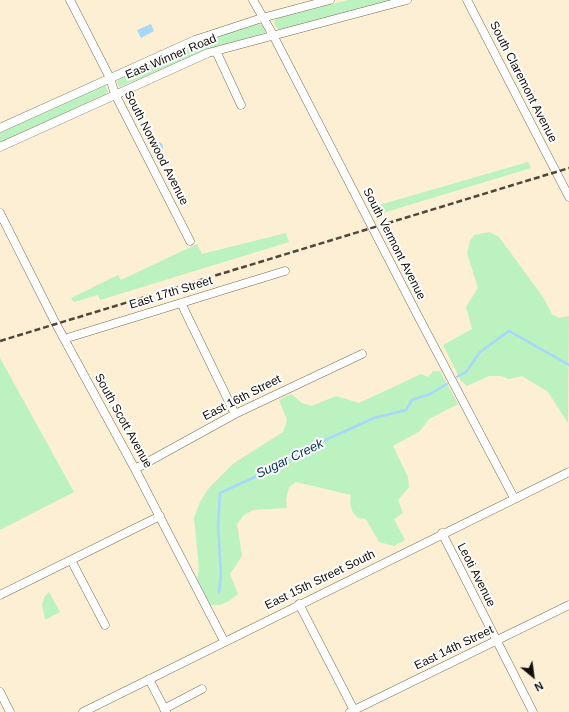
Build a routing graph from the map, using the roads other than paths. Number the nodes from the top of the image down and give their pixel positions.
1 (70, 0) edge
2 (253, 0) edge
3 (330, 0) edge
4 (406, 0) edge
5 (467, 0) edge
6 (262, 18) junction
7 (273, 35) junction
8 (216, 51) junction
9 (110, 78) junction
10 (115, 94) junction
11 (241, 105) dead end
12 (0, 128) edge
13 (0, 147) edge
14 (569, 197) edge
15 (0, 213) edge
16 (190, 241) dead end
17 (285, 271) dead end
18 (181, 303) junction
19 (64, 339) junction
20 (362, 354) dead end
21 (236, 414) junction
22 (135, 469) junction
23 (569, 472) edge
24 (514, 498) junction
25 (160, 516) junction
26 (442, 533) junction
27 (71, 560) junction
28 (0, 595) edge
29 (299, 604) junction
30 (569, 605) edge
31 (106, 625) dead end
32 (224, 641) junction
33 (496, 641) junction
34 (149, 679) junction
35 (202, 689) dead end
36 (0, 692) edge
37 (165, 710) edge
38 (353, 711) edge
39 (10, 712) edge
40 (83, 712) edge
41 (534, 712) edge

1 - 9 street, South Norwood Avenue
2 - 6 street, South Vermont Avenue
3 - 6 street, East Winner Road
4 - 7 street, East Winner Road
5 - 14 street, South Claremont Avenue
6 - 7 street, South Vermont Avenue
6 - 9 street, East Winner Road
7 - 8 street, East Winner Road
7 - 24 street, South Vermont Avenue
8 - 10 street, East Winner Road
8 - 11 street
9 - 10 street, South Norwood Avenue
9 - 12 street, East Winner Road
10 - 13 street, East Winner Road
10 - 16 street, South Norwood Avenue
15 - 19 street, South Scott Avenue
17 - 18 street, East 17th Street
18 - 19 street, East 17th Street
18 - 21 street
19 - 22 street, South Scott Avenue
20 - 21 street, East 16th Street
21 - 22 street, East 16th Street
22 - 25 street, South Scott Avenue
23 - 24 street, East 15th Street South
24 - 26 street, East 15th Street South
25 - 27 street
25 - 32 street, South Scott Avenue
26 - 29 street, East 15th Street South
26 - 33 street, Leoti Avenue
27 - 28 street
27 - 31 street
29 - 32 street, East 15th Street South
29 - 38 street
30 - 33 street, East 14th Street
32 - 34 street, East 15th Street South
33 - 38 street, East 14th Street
33 - 41 street, Leoti Avenue
34 - 37 street
34 - 40 street, East 15th Street South
35 - 37 street
36 - 39 street

